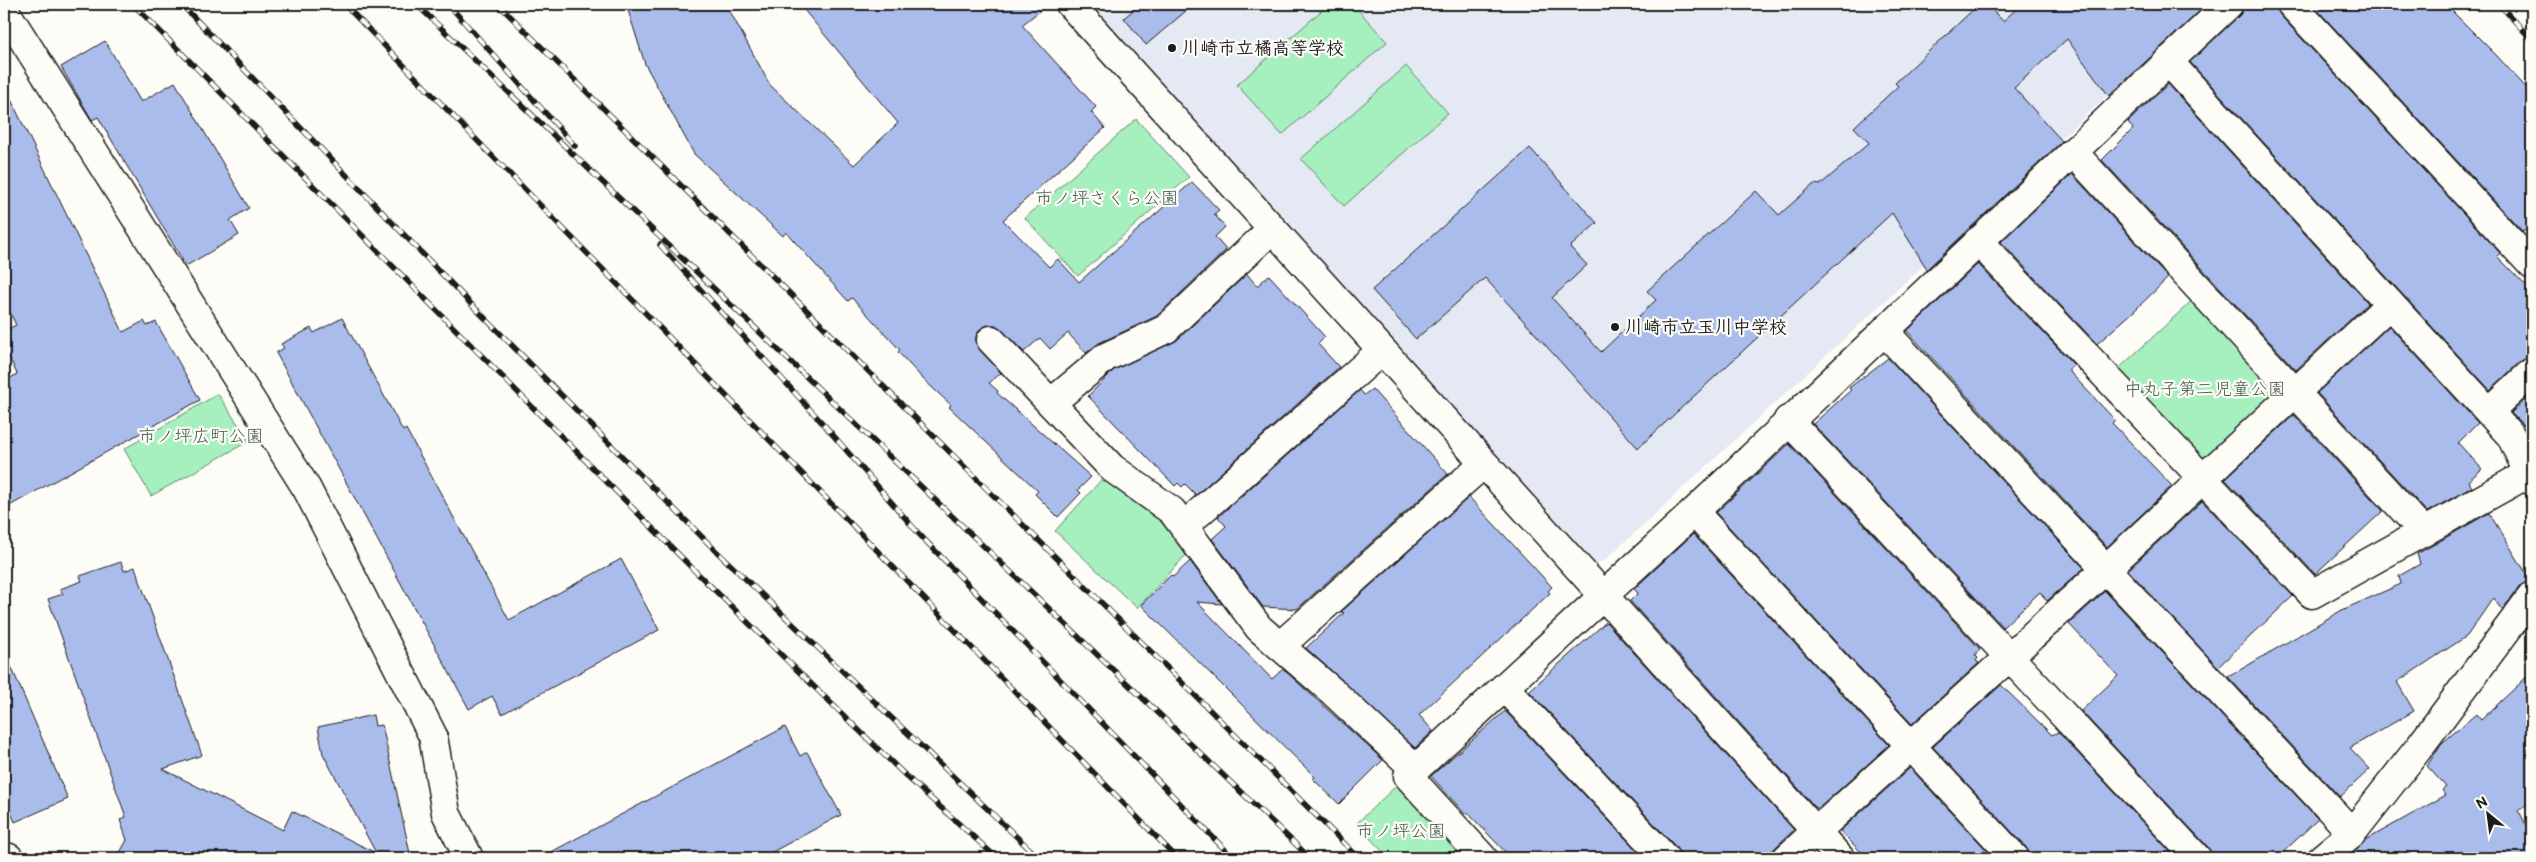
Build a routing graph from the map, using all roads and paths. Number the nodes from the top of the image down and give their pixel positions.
1 (1070, 4) edge
2 (2228, 4) edge
3 (2291, 4) edge
4 (4, 9) edge
5 (2168, 61) junction
6 (2073, 152) junction
7 (1272, 229) junction
8 (1978, 241) junction
9 (2532, 265) edge
10 (2390, 304) junction
11 (1884, 331) junction
12 (991, 340) dead end
13 (1381, 350) junction
14 (2532, 372) edge
15 (2294, 392) junction
16 (1051, 403) junction
17 (2489, 412) junction
18 (1788, 420) junction
19 (1483, 464) junction
20 (2530, 477) edge
21 (2203, 478) junction
22 (1694, 512) junction
23 (1184, 526) junction
24 (2424, 532) junction
25 (2106, 569) junction
26 (1601, 596) junction
27 (2532, 596) edge
28 (1280, 646) junction
29 (2008, 656) junction
30 (1505, 688) junction
31 (1910, 745) junction
32 (1411, 773) junction
33 (1815, 832) junction
34 (2352, 833) junction
35 (4, 856) edge
36 (9, 858) edge
37 (469, 858) edge
38 (1484, 858) edge
39 (1665, 858) edge
40 (1787, 858) edge
41 (1840, 858) edge
42 (2015, 858) edge
43 (2196, 858) edge
44 (2322, 858) edge

1 - 7 main road
2 - 5 main road
3 - 9 main road
4 - 37 main road
5 - 6 main road
5 - 10 main road
6 - 8 main road
6 - 15 main road
7 - 13 main road
7 - 16 main road
8 - 11 main road
8 - 21 main road
10 - 15 main road
10 - 17 main road
11 - 18 main road
11 - 25 main road
12 - 16 main road
13 - 19 main road
13 - 23 main road
14 - 17 main road
15 - 21 main road
15 - 24 main road
16 - 23 main road
17 - 20 main road
18 - 22 main road
18 - 29 main road
19 - 26 main road
19 - 28 main road
20 - 24 main road
21 - 24 main road
21 - 25 main road
22 - 26 main road
22 - 31 main road
23 - 28 main road
25 - 29 main road
25 - 34 main road
26 - 30 main road
26 - 33 main road
27 - 34 main road
28 - 32 main road
29 - 31 main road
29 - 43 main road
30 - 32 main road
30 - 39 main road
31 - 33 main road
31 - 42 main road
32 - 38 main road
33 - 40 main road
33 - 41 main road
34 - 44 main road
35 - 36 main road

